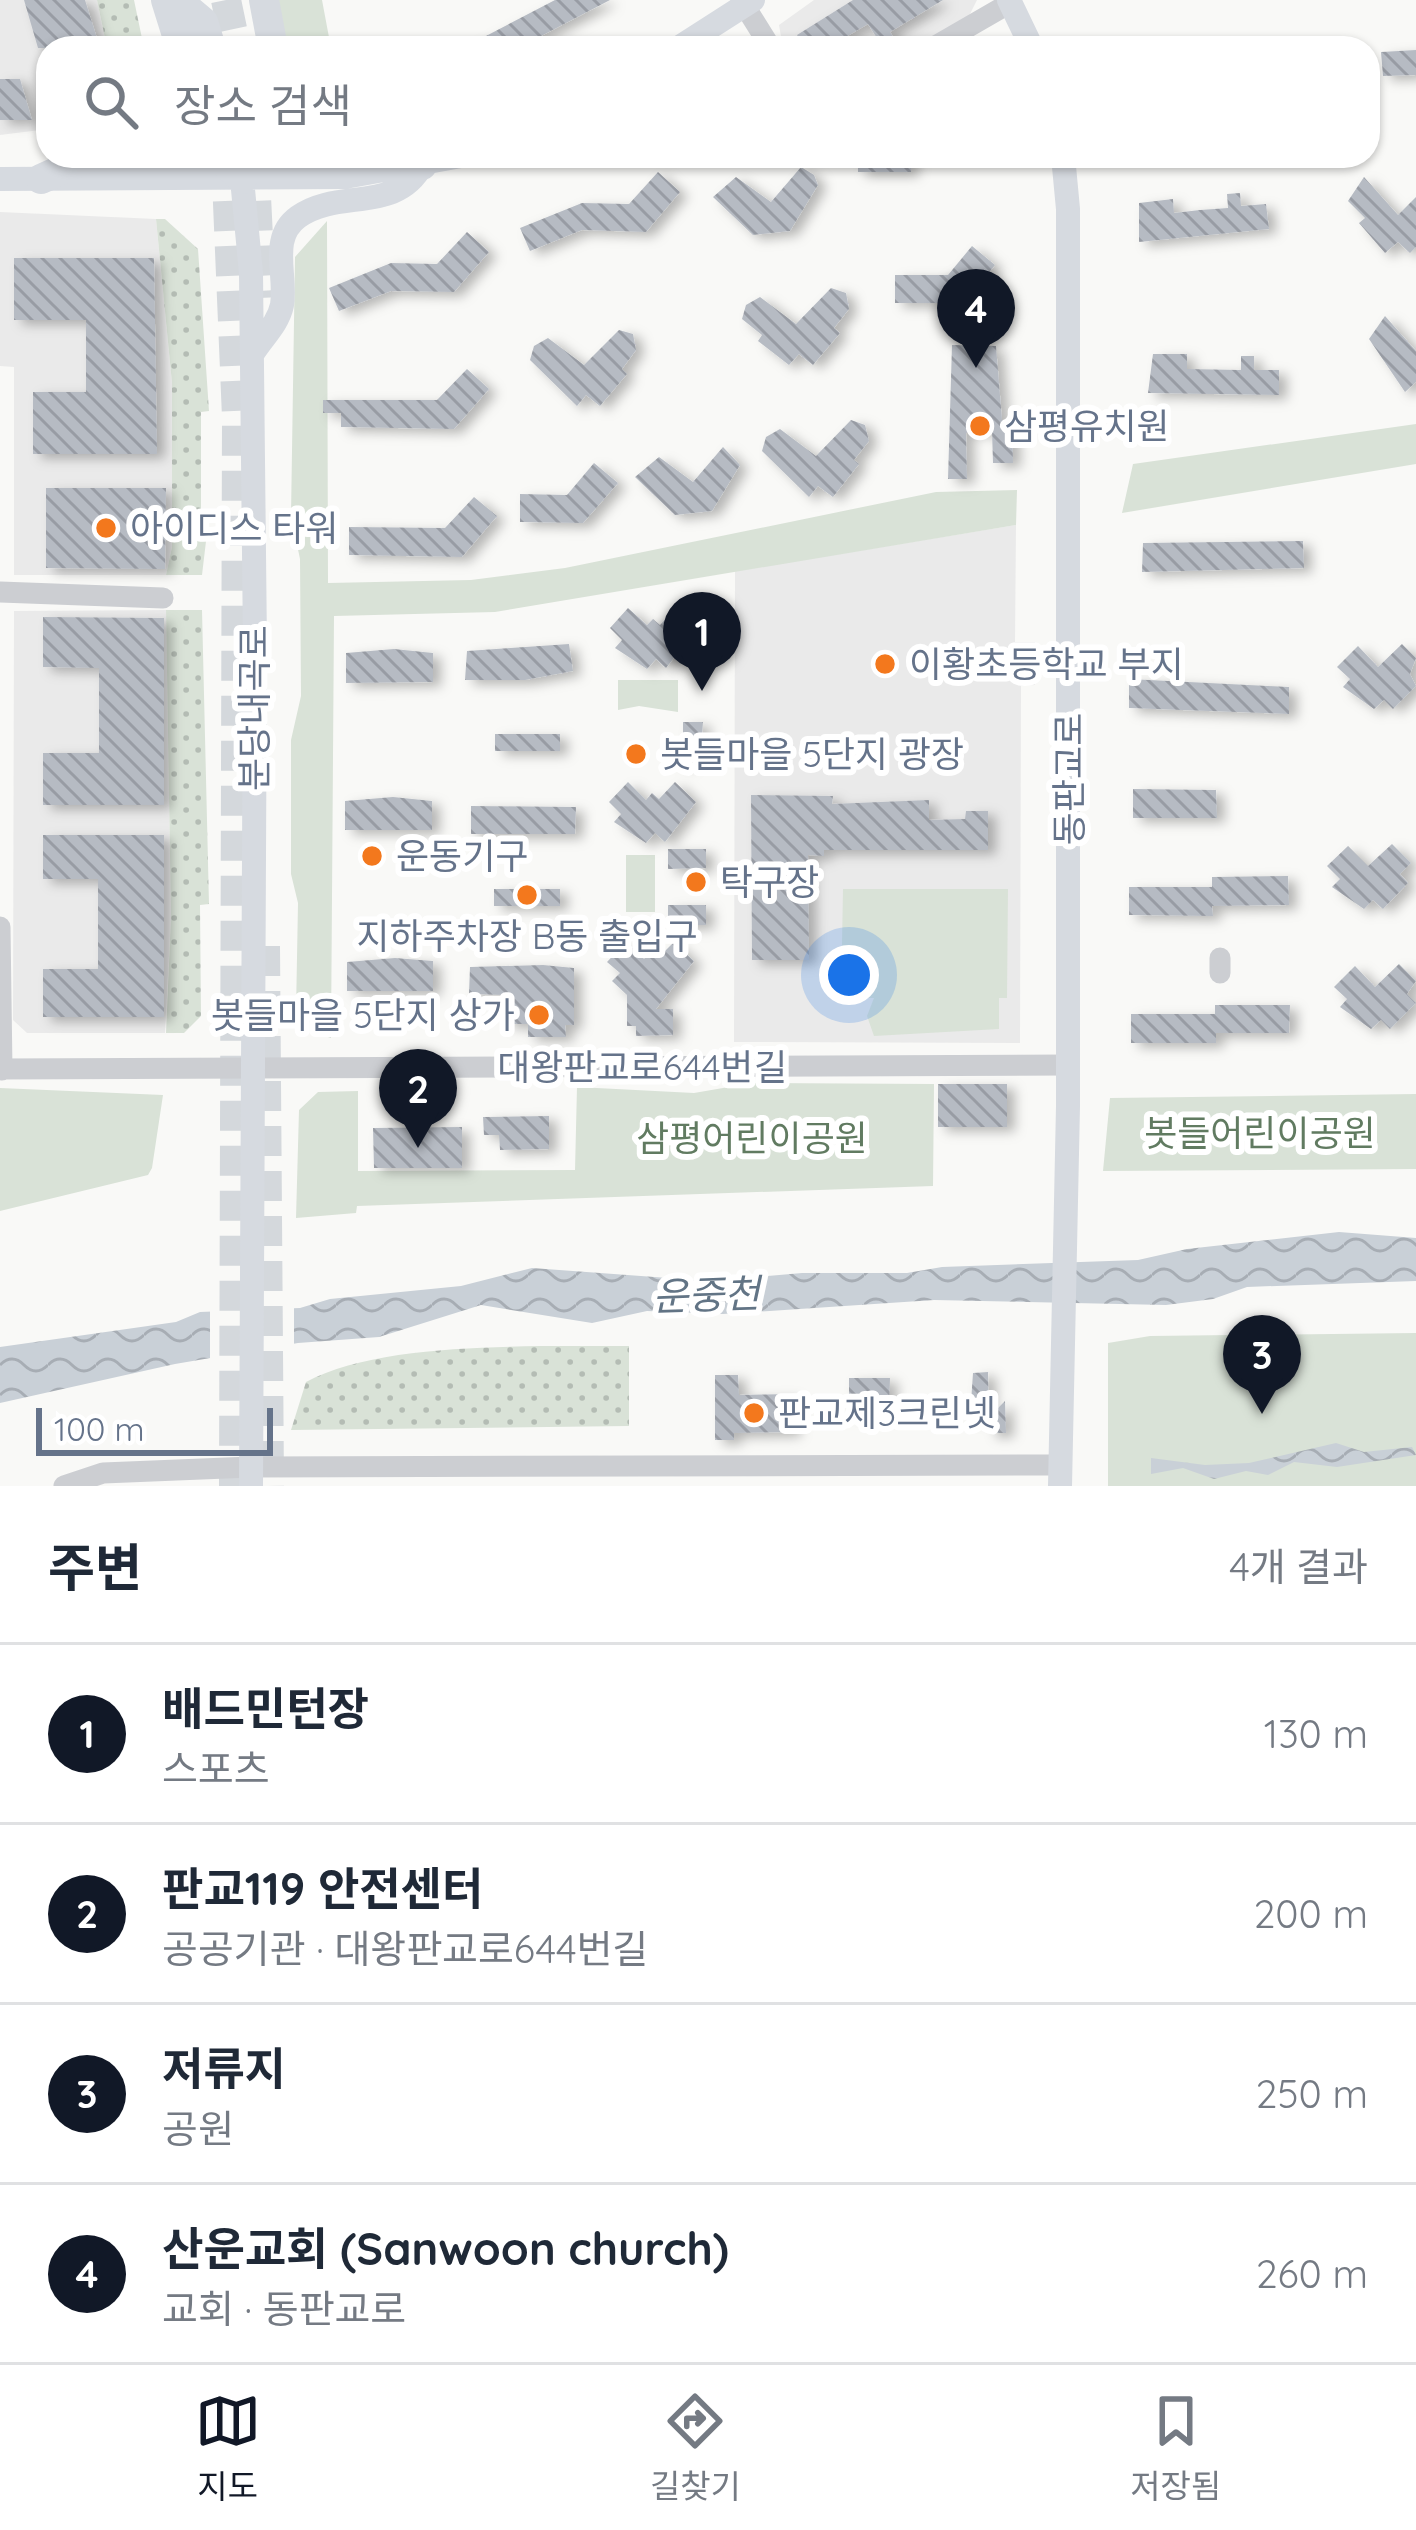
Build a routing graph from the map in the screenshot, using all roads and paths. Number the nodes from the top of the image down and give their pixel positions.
1 (156, 0) edge
2 (166, 0) edge
3 (177, 0) edge
4 (251, 0) edge
5 (264, 0) edge
6 (746, 2) edge
7 (1010, 2) edge
8 (162, 36) edge
9 (177, 36) edge
10 (207, 36) edge
11 (256, 36) edge
12 (271, 36) edge
13 (696, 36) edge
14 (764, 36) edge
15 (952, 36) edge
16 (1026, 36) edge
17 (64, 168) edge
18 (227, 168) edge
19 (246, 168) edge
20 (256, 168) edge
21 (381, 168) edge
22 (409, 168) edge
23 (1064, 168) edge
24 (41, 178) junction
25 (0, 179) edge
26 (253, 353) junction
27 (0, 592) edge
28 (164, 598) dead end
29 (0, 927) edge
30 (1068, 1065) junction
31 (252, 1068) junction
32 (1, 1070) edge
33 (251, 1476) edge
34 (479, 1476) edge
35 (1060, 1476) edge
36 (64, 1486) edge

1 - 8 highway
2 - 9 highway
3 - 10 highway
4 - 11 highway
5 - 12 highway
6 - 13 main road
6 - 14 street
7 - 15 street
7 - 16 main road
17 - 24 highway
18 - 24 main road
19 - 26 main road, 분당내곡로
20 - 21 main road
22 - 26 main road
23 - 30 main road, 동판교로
24 - 25 main road
26 - 31 main road, 분당내곡로
27 - 28 street
29 - 32 street
30 - 31 street, 대왕판교로644번길
30 - 35 main road, 동판교로
31 - 32 street, 대왕판교로644번길
31 - 33 main road, 분당내곡로
33 - 34 street
33 - 36 street
34 - 35 street

